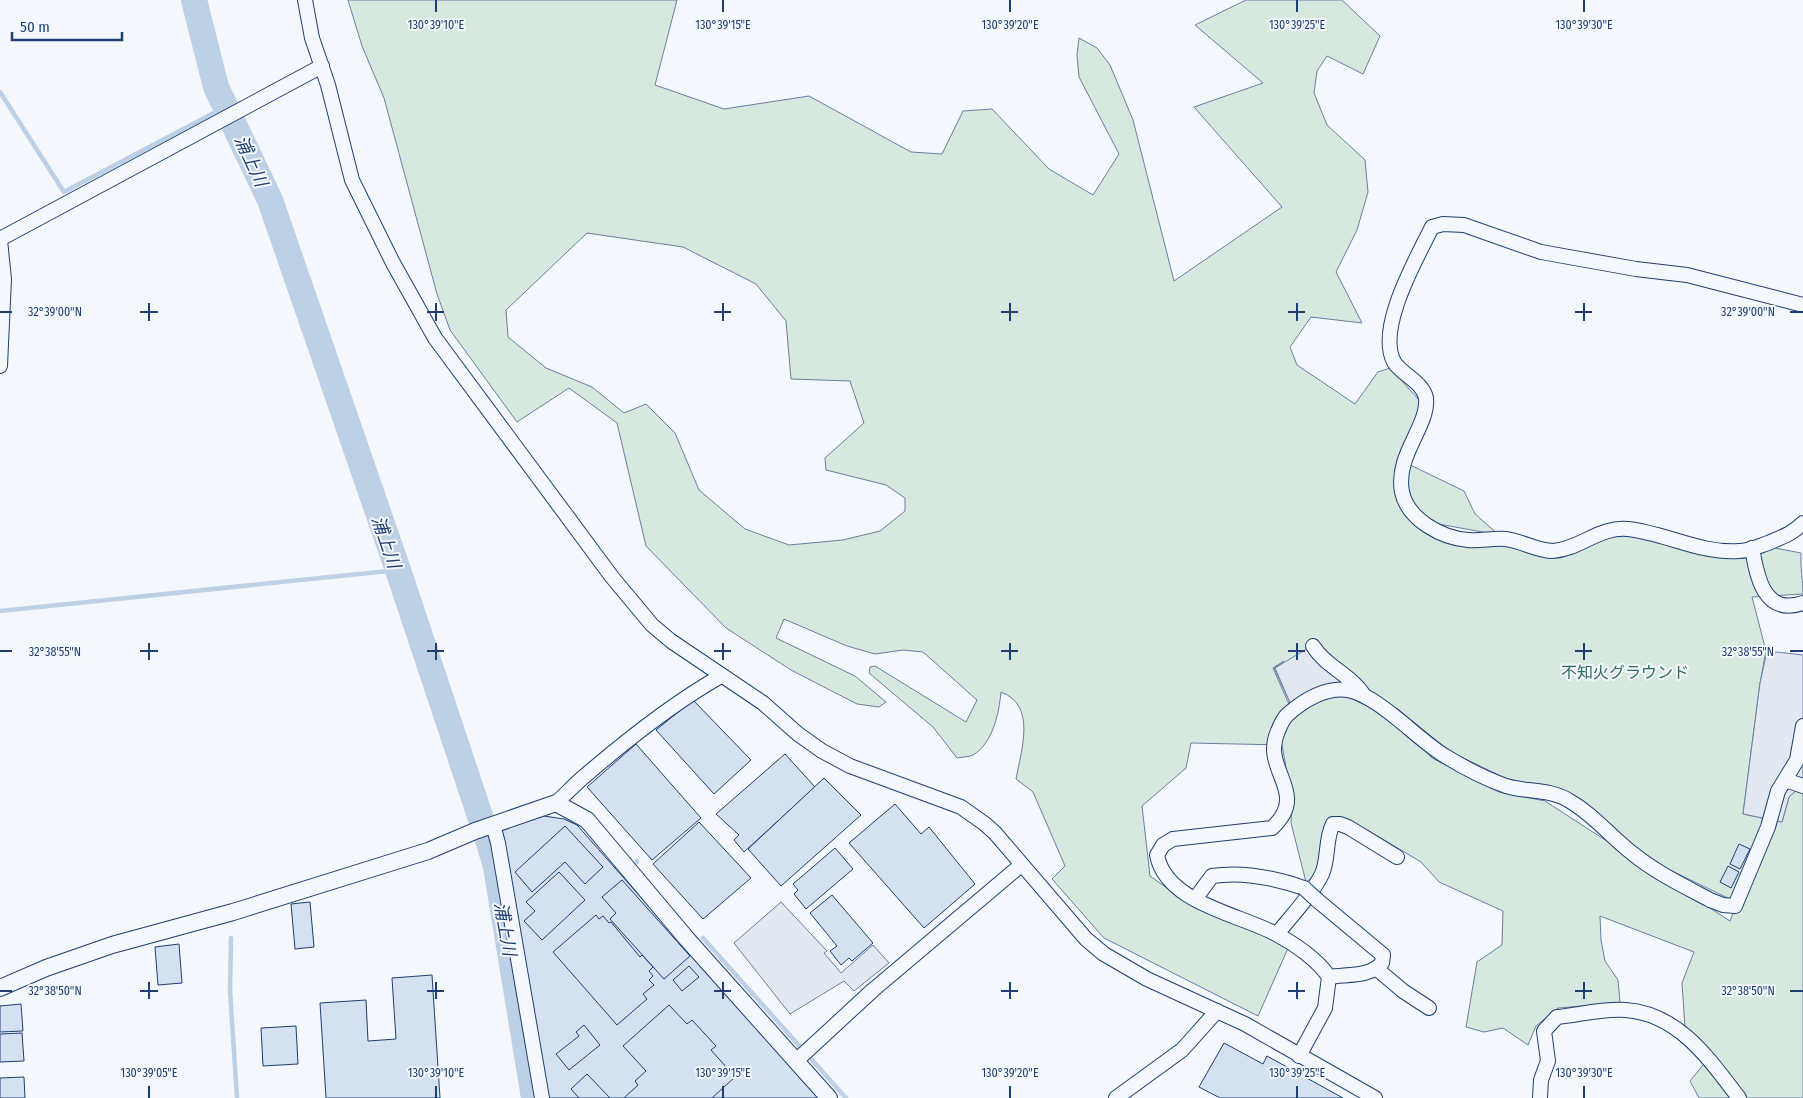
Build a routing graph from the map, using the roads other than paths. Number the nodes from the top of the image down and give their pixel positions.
1 (305, 0) edge
2 (322, 66) junction
3 (0, 240) edge
4 (1803, 305) edge
5 (0, 366) edge
6 (1803, 522) edge
7 (1752, 548) junction
8 (1803, 604) edge
9 (1313, 646) dead end
10 (721, 676) junction
11 (1366, 698) junction
12 (1803, 726) edge
13 (1785, 780) junction
14 (1803, 786) edge
15 (556, 802) junction
16 (485, 827) junction
17 (1397, 857) dead end
18 (1021, 865) junction
19 (1194, 899) junction
20 (1277, 934) junction
21 (1377, 969) junction
22 (1329, 977) junction
23 (0, 988) edge
24 (1429, 1008) dead end
25 (1217, 1011) junction
26 (803, 1055) junction
27 (1299, 1056) junction
28 (542, 1098) edge
29 (829, 1098) edge
30 (1116, 1098) edge
31 (1375, 1098) edge
32 (1540, 1098) edge
33 (1739, 1098) edge

1 - 2 street
2 - 3 street
2 - 10 street
3 - 5 street
4 - 7 street
6 - 7 street
7 - 8 street
9 - 11 street
10 - 15 street
10 - 18 street
11 - 13 street
11 - 19 street
12 - 13 street
13 - 14 street
15 - 16 street
15 - 26 street
16 - 23 street
16 - 28 street
17 - 20 street
18 - 25 street
18 - 26 street
19 - 20 street
19 - 21 street, bridge
20 - 22 street
21 - 22 street
21 - 24 street
22 - 27 street
25 - 27 street
25 - 30 street
26 - 29 street
27 - 31 street
32 - 33 street

